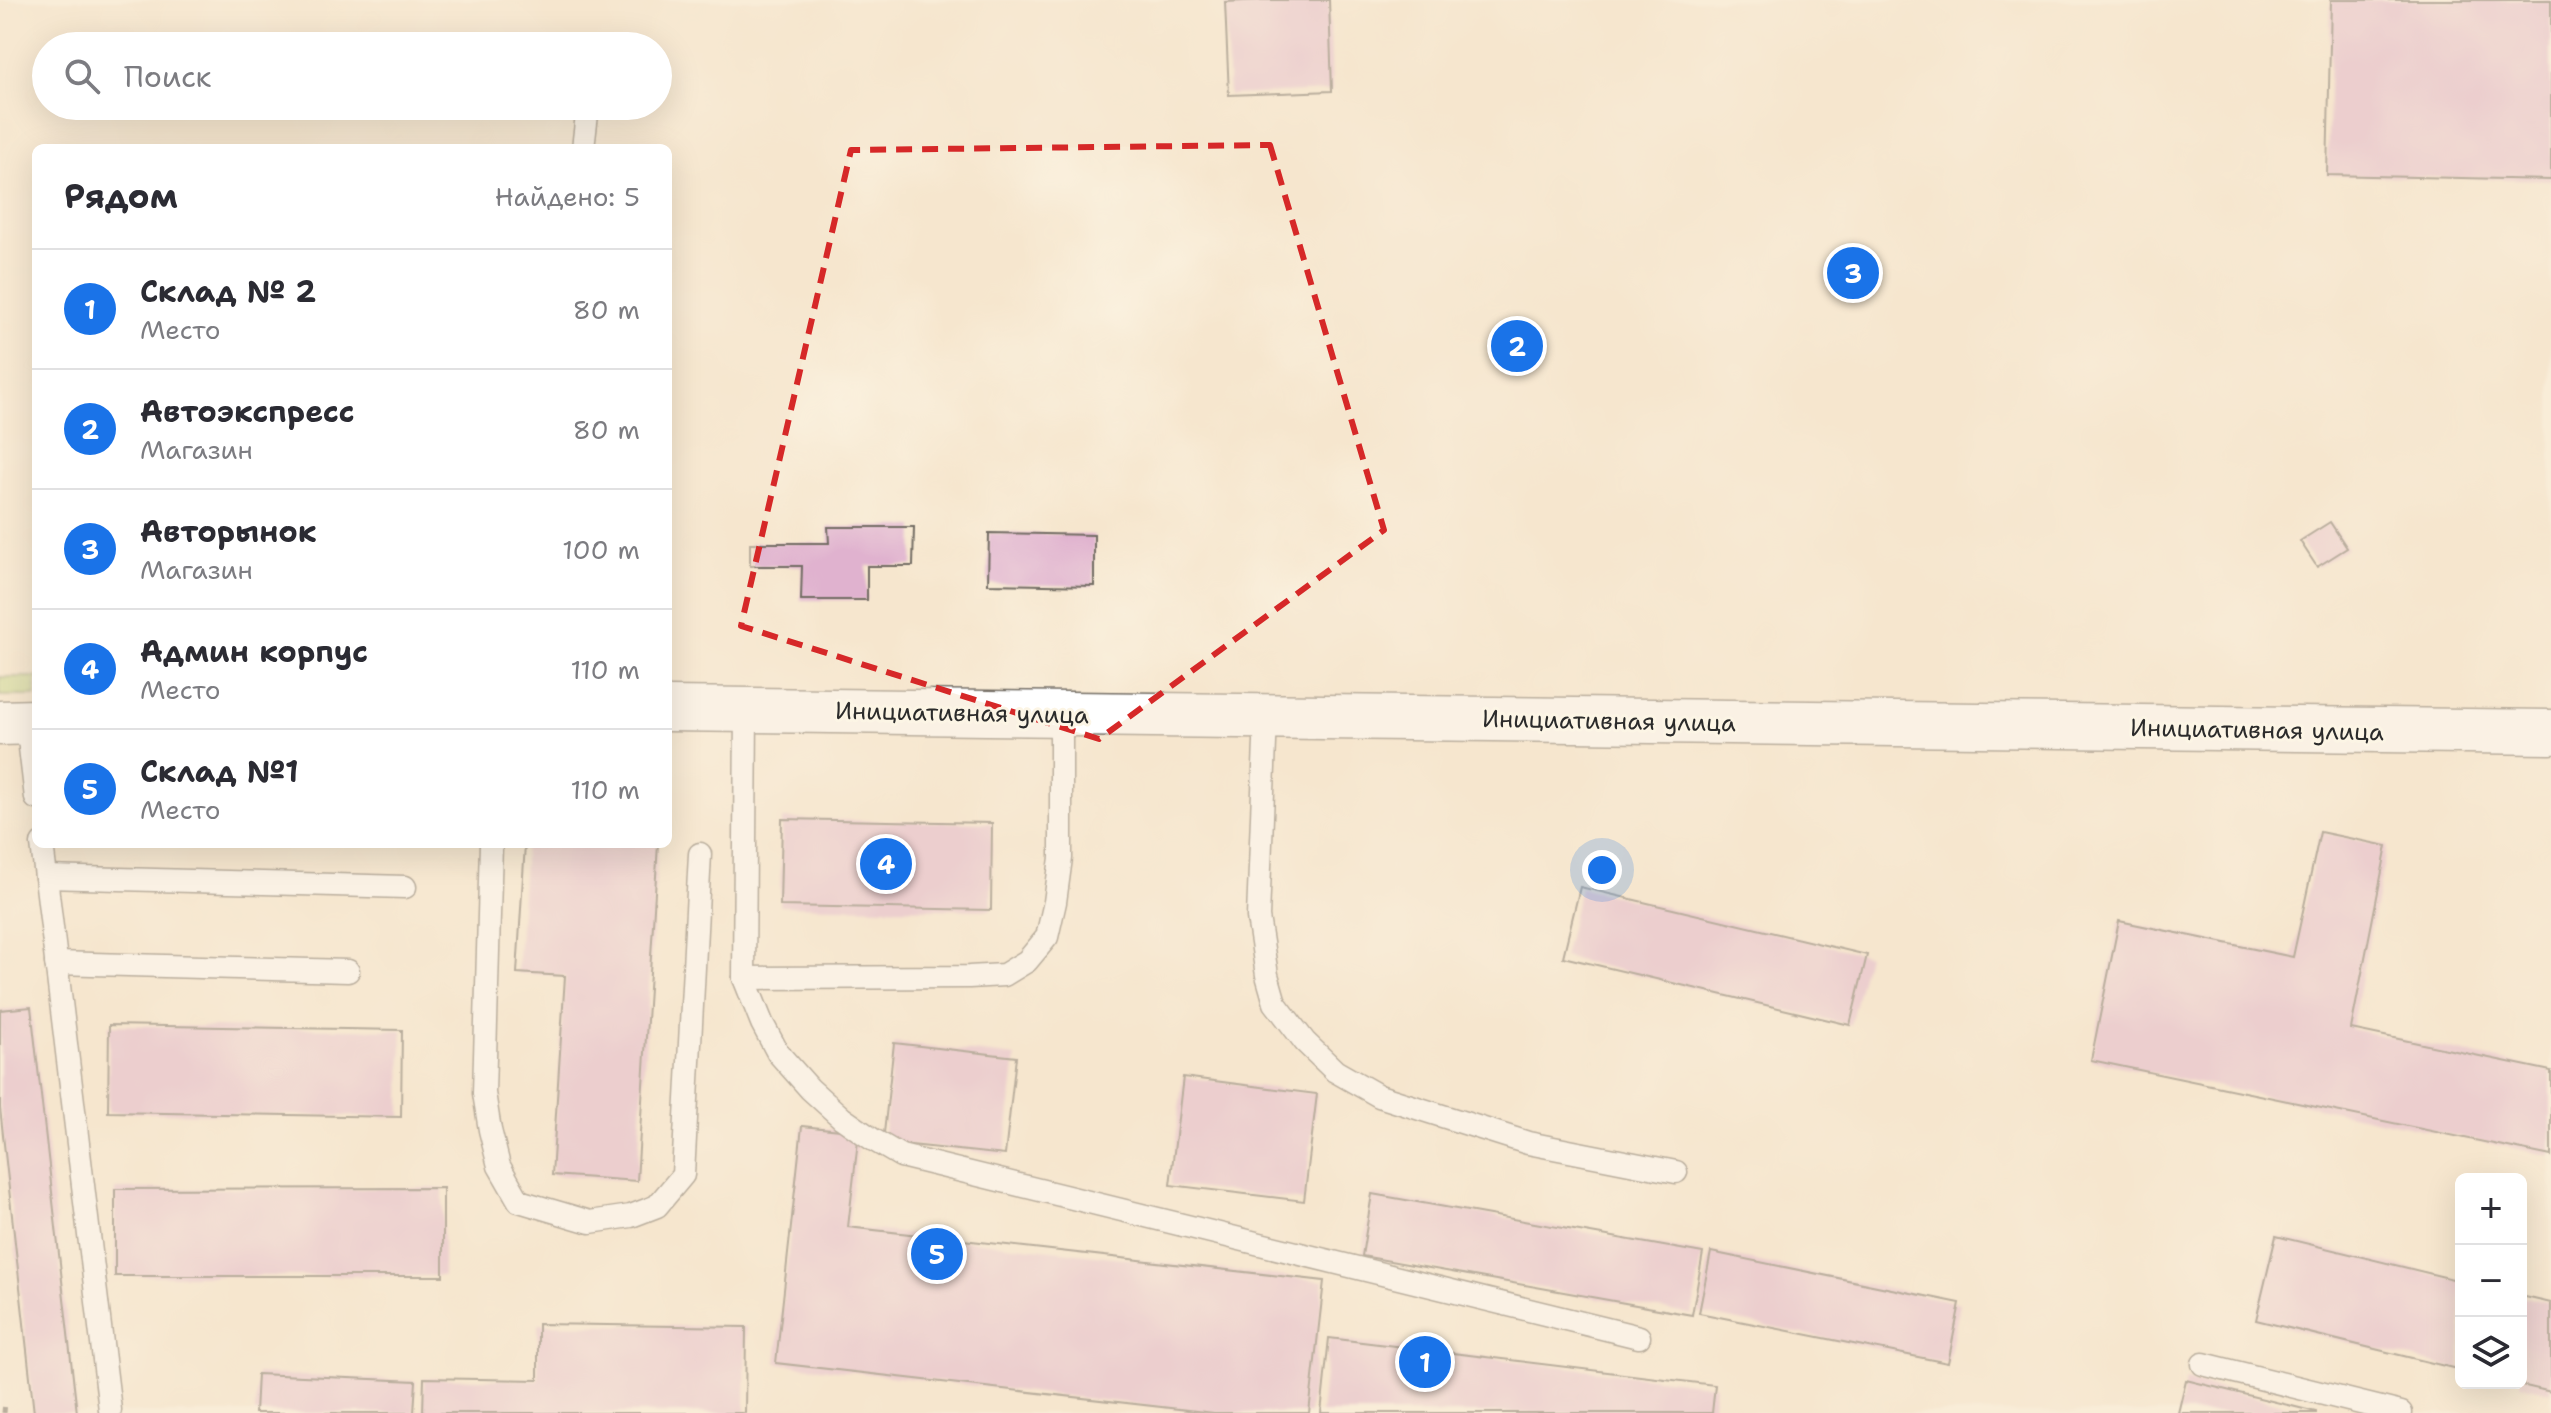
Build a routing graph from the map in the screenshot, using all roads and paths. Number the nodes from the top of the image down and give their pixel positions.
1 (586, 120) edge
2 (583, 144) edge
3 (672, 709) edge
4 (746, 710) junction
5 (1061, 714) junction
6 (1266, 717) junction
7 (21, 722) edge
8 (2551, 732) edge
9 (32, 778) edge
10 (42, 848) edge
11 (491, 848) edge
12 (700, 854) dead end
13 (46, 877) junction
14 (405, 887) dead end
15 (56, 963) junction
16 (348, 971) dead end
17 (744, 978) junction
18 (1676, 1172) dead end
19 (1639, 1337) dead end
20 (2203, 1364) dead end
21 (5, 1402) dead end
22 (110, 1410) dead end
23 (4, 1413) edge
24 (2401, 1413) edge

1 - 2 lane
3 - 4 street, Инициативная улица
4 - 5 street, Инициативная улица
4 - 17 lane
5 - 6 street, Инициативная улица
5 - 17 lane
6 - 8 street, Инициативная улица
6 - 18 lane
7 - 9 lane
10 - 13 lane
11 - 12 lane
13 - 14 lane
13 - 15 lane
15 - 16 lane
15 - 22 lane
17 - 19 lane
20 - 24 lane
21 - 23 path

